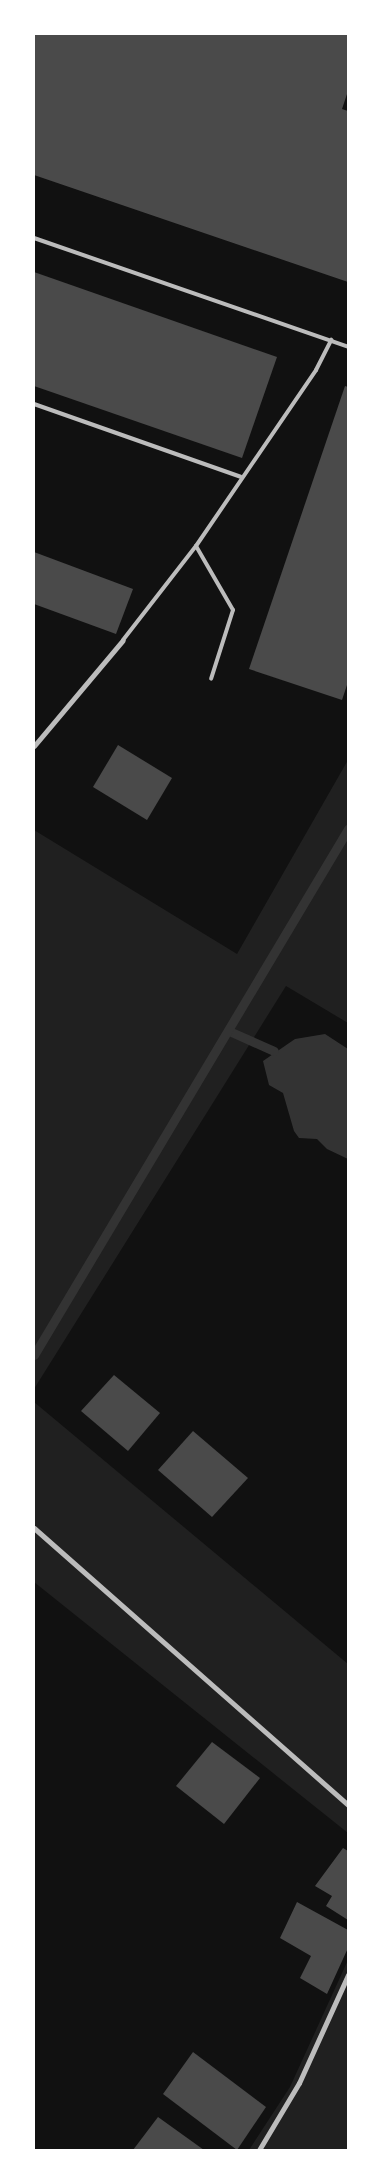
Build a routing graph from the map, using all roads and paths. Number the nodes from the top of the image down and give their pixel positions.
1 (34, 238) edge
2 (331, 340) junction
3 (348, 347) edge
4 (34, 404) edge
5 (241, 476) junction
6 (196, 546) junction
7 (123, 640) joint
8 (212, 680) dead end
9 (34, 746) edge
10 (34, 1528) edge
11 (348, 1805) edge
12 (348, 1975) edge
13 (259, 2150) edge

1 - 2 lane
2 - 3 lane
2 - 5 lane
4 - 5 lane
5 - 6 lane
6 - 7 lane
6 - 8 lane
7 - 9 street
10 - 11 street
12 - 13 street

